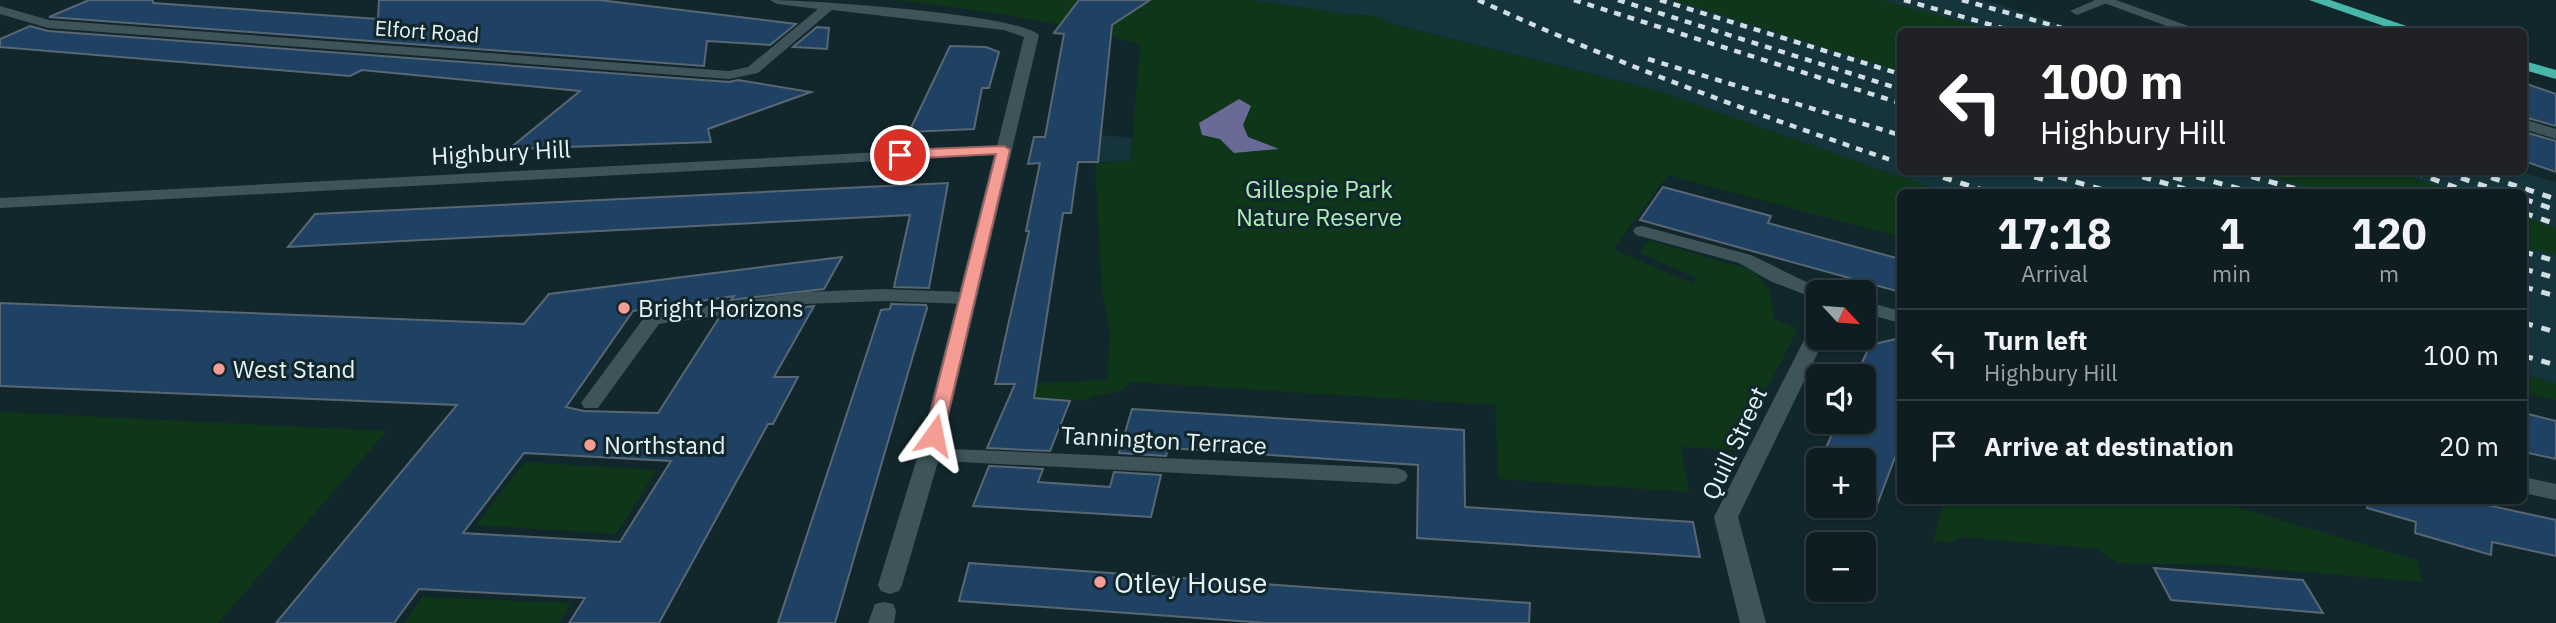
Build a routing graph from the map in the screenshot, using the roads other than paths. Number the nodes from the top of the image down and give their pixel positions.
1 (777, 0) edge
2 (2104, 0) edge
3 (2316, 0) edge
4 (805, 2) edge
5 (829, 6) junction
6 (0, 10) edge
7 (2077, 11) dead end
8 (2186, 28) edge
9 (2404, 28) edge
10 (2527, 66) edge
11 (2556, 75) edge
12 (2527, 125) edge
13 (2556, 134) edge
14 (1004, 150) junction
15 (0, 203) edge
16 (1642, 231) dead end
17 (1806, 288) edge
18 (966, 298) junction
19 (1876, 310) edge
20 (1897, 316) edge
21 (1809, 350) edge
22 (591, 403) dead end
23 (929, 455) junction
24 (1397, 476) dead end
25 (2527, 486) edge
26 (2556, 492) edge
27 (890, 585) dead end
28 (1753, 623) edge

1 - 4 street
2 - 7 street
2 - 8 street
3 - 9 highway
4 - 5 street
5 - 6 street, Elfort Road
5 - 14 street
10 - 11 highway
12 - 13 street
14 - 15 street, Highbury Hill
14 - 18 street
16 - 17 street
18 - 22 street
18 - 23 street
19 - 20 street
21 - 28 street, Quill Street
23 - 24 street, Tannington Terrace
23 - 27 street
25 - 26 street

